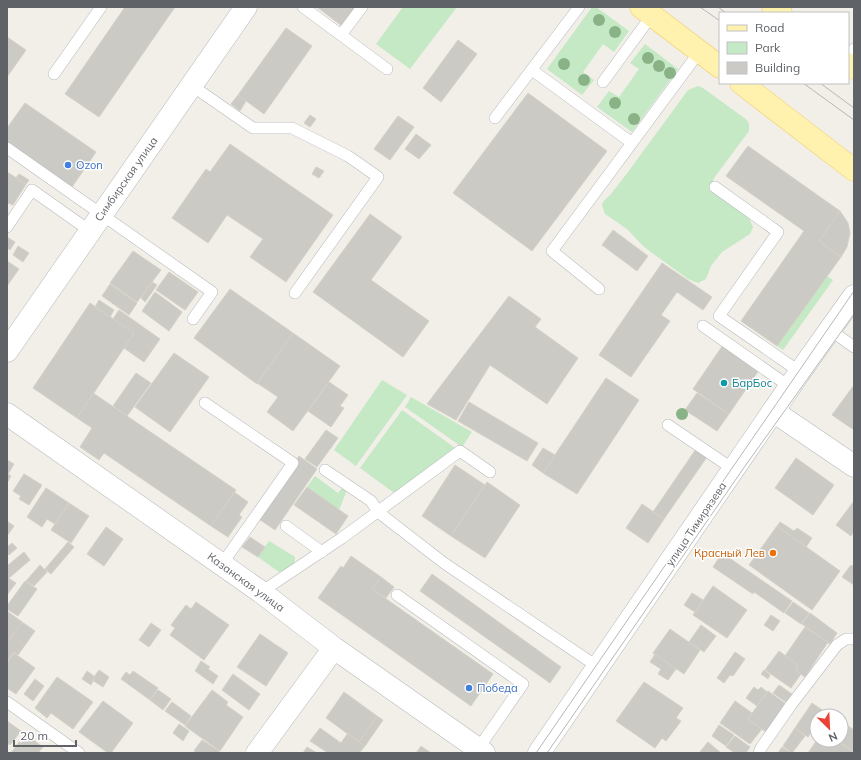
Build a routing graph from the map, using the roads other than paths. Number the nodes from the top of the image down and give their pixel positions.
1 (101, 7) edge
2 (303, 7) edge
3 (362, 7) edge
4 (580, 7) edge
5 (242, 8) edge
6 (646, 11) edge
7 (341, 35) junction
8 (700, 51) junction
9 (719, 66) edge
10 (387, 69) dead end
11 (532, 70) junction
12 (54, 74) dead end
13 (604, 82) dead end
14 (742, 84) edge
15 (192, 85) junction
16 (495, 118) dead end
17 (632, 143) junction
18 (7, 148) edge
19 (854, 170) edge
20 (715, 187) dead end
21 (96, 223) junction
22 (7, 227) edge
23 (598, 290) dead end
24 (295, 293) dead end
25 (854, 296) edge
26 (193, 319) dead end
27 (703, 326) dead end
28 (830, 330) junction
29 (854, 347) edge
30 (7, 351) edge
31 (795, 380) junction
32 (205, 404) dead end
33 (773, 411) junction
34 (7, 414) edge
35 (668, 425) dead end
36 (854, 466) edge
37 (733, 469) junction
38 (325, 470) dead end
39 (490, 472) dead end
40 (378, 512) junction
41 (286, 526) dead end
42 (322, 552) junction
43 (222, 564) junction
44 (262, 592) junction
45 (397, 595) dead end
46 (854, 639) edge
47 (334, 648) junction
48 (598, 667) junction
49 (7, 702) edge
50 (481, 751) edge
51 (79, 753) edge
52 (257, 753) edge
53 (539, 753) edge
54 (759, 753) edge

1 - 12 lane
2 - 7 lane
3 - 7 lane
4 - 11 lane
5 - 15 street, Симбирская улица
6 - 8 main road
6 - 13 lane
7 - 10 lane
8 - 9 main road
8 - 17 lane
11 - 16 lane
11 - 17 lane
14 - 19 main road
15 - 21 street, Симбирская улица
15 - 24 lane
17 - 23 lane
18 - 21 lane
20 - 31 lane
21 - 22 lane
21 - 26 lane
21 - 30 street, Симбирская улица
25 - 28 street, улица Тимирязева
27 - 31 lane
28 - 29 lane
28 - 31 street, улица Тимирязева
31 - 33 street, улица Тимирязева
32 - 43 lane
33 - 36 street
33 - 37 street, улица Тимирязева
34 - 43 street, Казанская улица
35 - 37 lane
37 - 48 street, улица Тимирязева
38 - 40 lane
39 - 40 lane
40 - 42 lane
40 - 48 lane
41 - 42 lane
42 - 44 lane
43 - 44 street, Казанская улица
44 - 47 street, Казанская улица
45 - 50 lane
46 - 54 lane
47 - 50 street, Казанская улица
47 - 52 street
48 - 53 street, улица Тимирязева
49 - 51 lane

